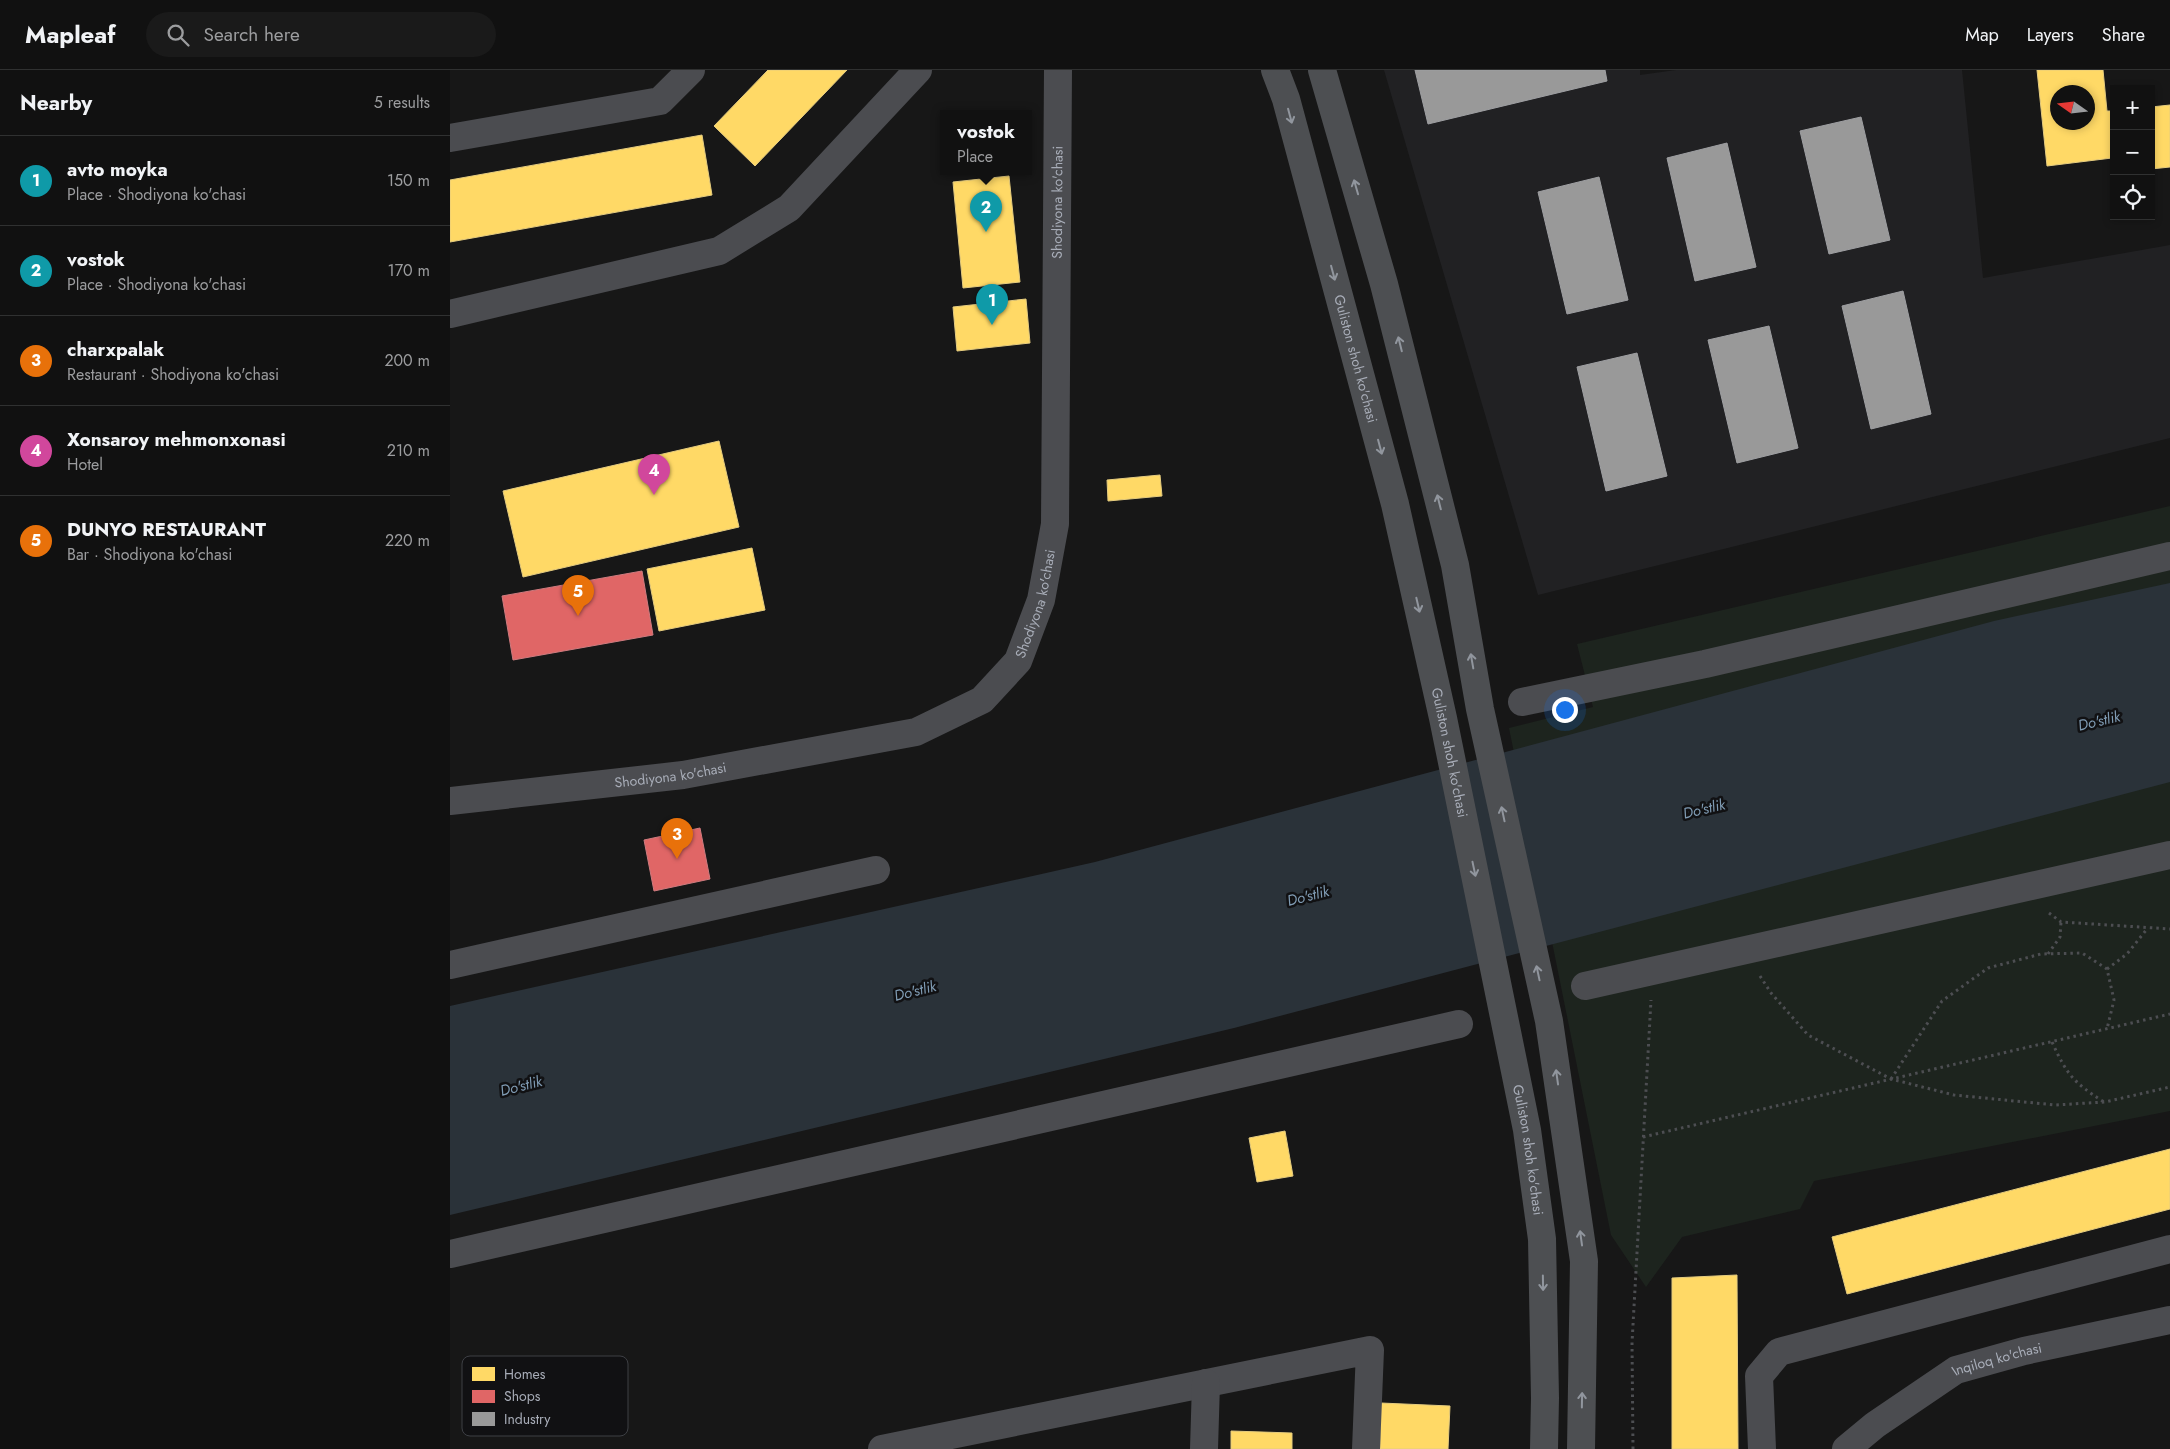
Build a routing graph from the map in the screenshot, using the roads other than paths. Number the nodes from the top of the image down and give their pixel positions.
1 (691, 70) edge
2 (918, 70) edge
3 (1058, 70) edge
4 (1275, 70) edge
5 (1322, 70) edge
6 (450, 138) edge
7 (450, 314) edge
8 (2170, 556) edge
9 (1522, 702) dead end
10 (450, 801) edge
11 (2170, 855) edge
12 (876, 870) dead end
13 (450, 965) edge
14 (1585, 986) dead end
15 (1459, 1024) dead end
16 (2170, 1249) edge
17 (450, 1254) edge
18 (2170, 1320) edge
19 (1206, 1383) junction
20 (882, 1449) edge
21 (1204, 1449) edge
22 (1366, 1449) edge
23 (1544, 1449) edge
24 (1581, 1449) edge
25 (1762, 1449) edge
26 (1846, 1449) edge

1 - 6 street
2 - 7 street
3 - 10 street, Shodiyona ko'chasi
4 -> 23 main road, Guliston shoh ko'chasi
24 -> 5 main road
8 - 9 street
11 - 14 street
12 - 13 street
15 - 17 street
16 - 25 street
18 - 26 street, Inqiloq ko'chasi
19 - 20 street
19 - 21 street
19 - 22 street

